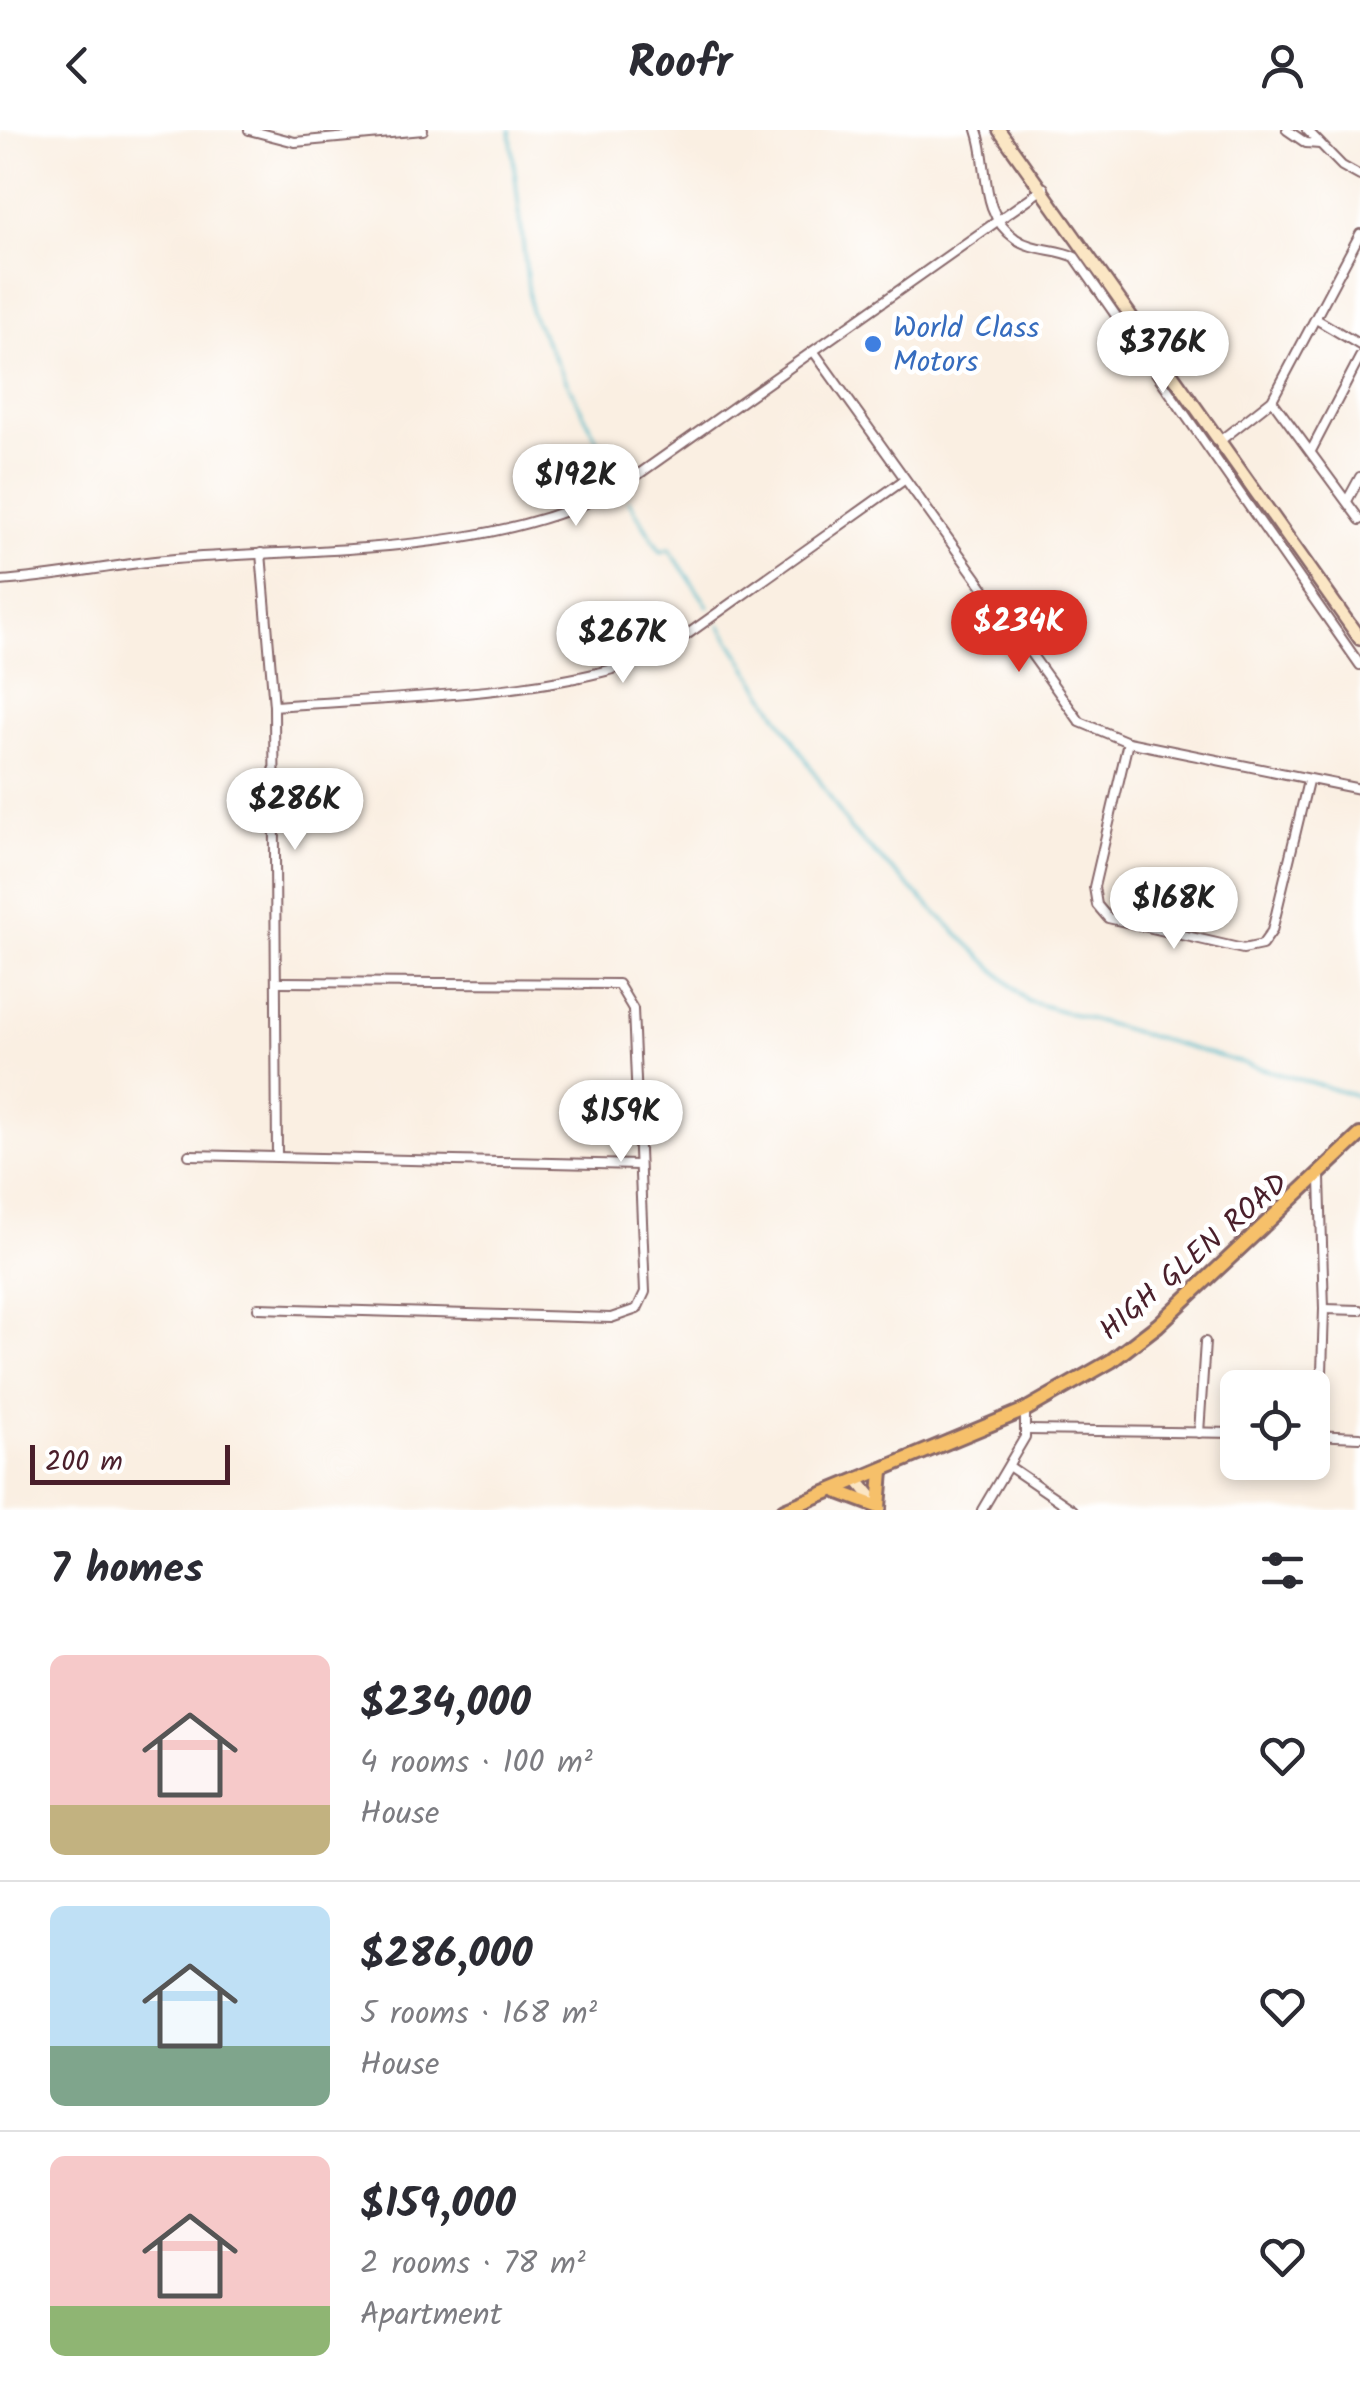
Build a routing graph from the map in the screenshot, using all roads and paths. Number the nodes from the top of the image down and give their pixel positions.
1 (250, 130) edge
2 (423, 130) edge
3 (977, 130) edge
4 (999, 130) edge
5 (1287, 130) edge
6 (1307, 130) edge
7 (1320, 144) junction
8 (1360, 176) edge
9 (1044, 188) junction
10 (999, 220) junction
11 (1360, 234) edge
12 (1316, 320) junction
13 (1360, 344) edge
14 (814, 352) junction
15 (1360, 357) edge
16 (1272, 400) junction
17 (1221, 440) junction
18 (1312, 451) junction
19 (1360, 477) edge
20 (904, 480) junction
21 (1348, 501) junction
22 (1360, 520) edge
23 (261, 553) junction
24 (0, 581) edge
25 (1360, 638) edge
26 (1360, 665) edge
27 (274, 706) junction
28 (1128, 742) junction
29 (1308, 781) junction
30 (1360, 789) edge
31 (278, 982) junction
32 (1360, 1136) edge
33 (189, 1155) dead end
34 (276, 1155) junction
35 (639, 1165) junction
36 (1320, 1178) junction
37 (258, 1308) dead end
38 (1324, 1309) junction
39 (1360, 1310) edge
40 (1205, 1342) dead end
41 (1320, 1370) edge
42 (1025, 1410) junction
43 (1027, 1430) junction
44 (1199, 1433) junction
45 (1220, 1434) edge
46 (1330, 1435) edge
47 (1360, 1436) edge
48 (1010, 1467) junction
49 (882, 1472) junction
50 (859, 1482) junction
51 (838, 1492) junction
52 (821, 1498) junction
53 (881, 1508) edge
54 (784, 1510) edge
55 (802, 1510) edge
56 (982, 1510) edge
57 (1073, 1510) edge

1 - 2 street
3 - 10 street
4 - 9 main road
5 - 7 street
6 - 7 street
7 - 8 street
9 - 10 street
9 - 17 main road
10 - 14 street
10 - 26 street
11 - 12 street
12 - 13 street
12 - 16 street
14 - 20 street
14 - 23 street
15 - 18 street
16 - 17 street
16 - 18 street
17 - 25 main road
18 - 21 street
19 - 21 street
20 - 27 street
20 - 28 street
21 - 22 street
23 - 24 street
23 - 27 street
27 - 31 street
28 - 29 street
28 - 29 street
29 - 30 street
31 - 34 street
31 - 35 street
32 - 36 main road, HIGH GLEN ROAD
33 - 34 street
34 - 35 street
35 - 37 street
36 - 38 street
36 - 42 main road, HIGH GLEN ROAD
38 - 39 street
38 - 41 street
40 - 44 street
42 - 43 street
42 - 49 main road, HIGH GLEN ROAD
43 - 44 street
43 - 48 street
44 - 45 street
46 - 47 street
48 - 56 street
48 - 57 street
49 - 50 main road, HIGH GLEN ROAD
49 - 53 main road
50 - 51 main road, HIGH GLEN ROAD
50 - 53 main road
51 - 52 main road, HIGH GLEN ROAD
51 - 53 main road
52 - 54 main road, HIGH GLEN ROAD
52 - 55 main road, HIGH GLEN ROAD

